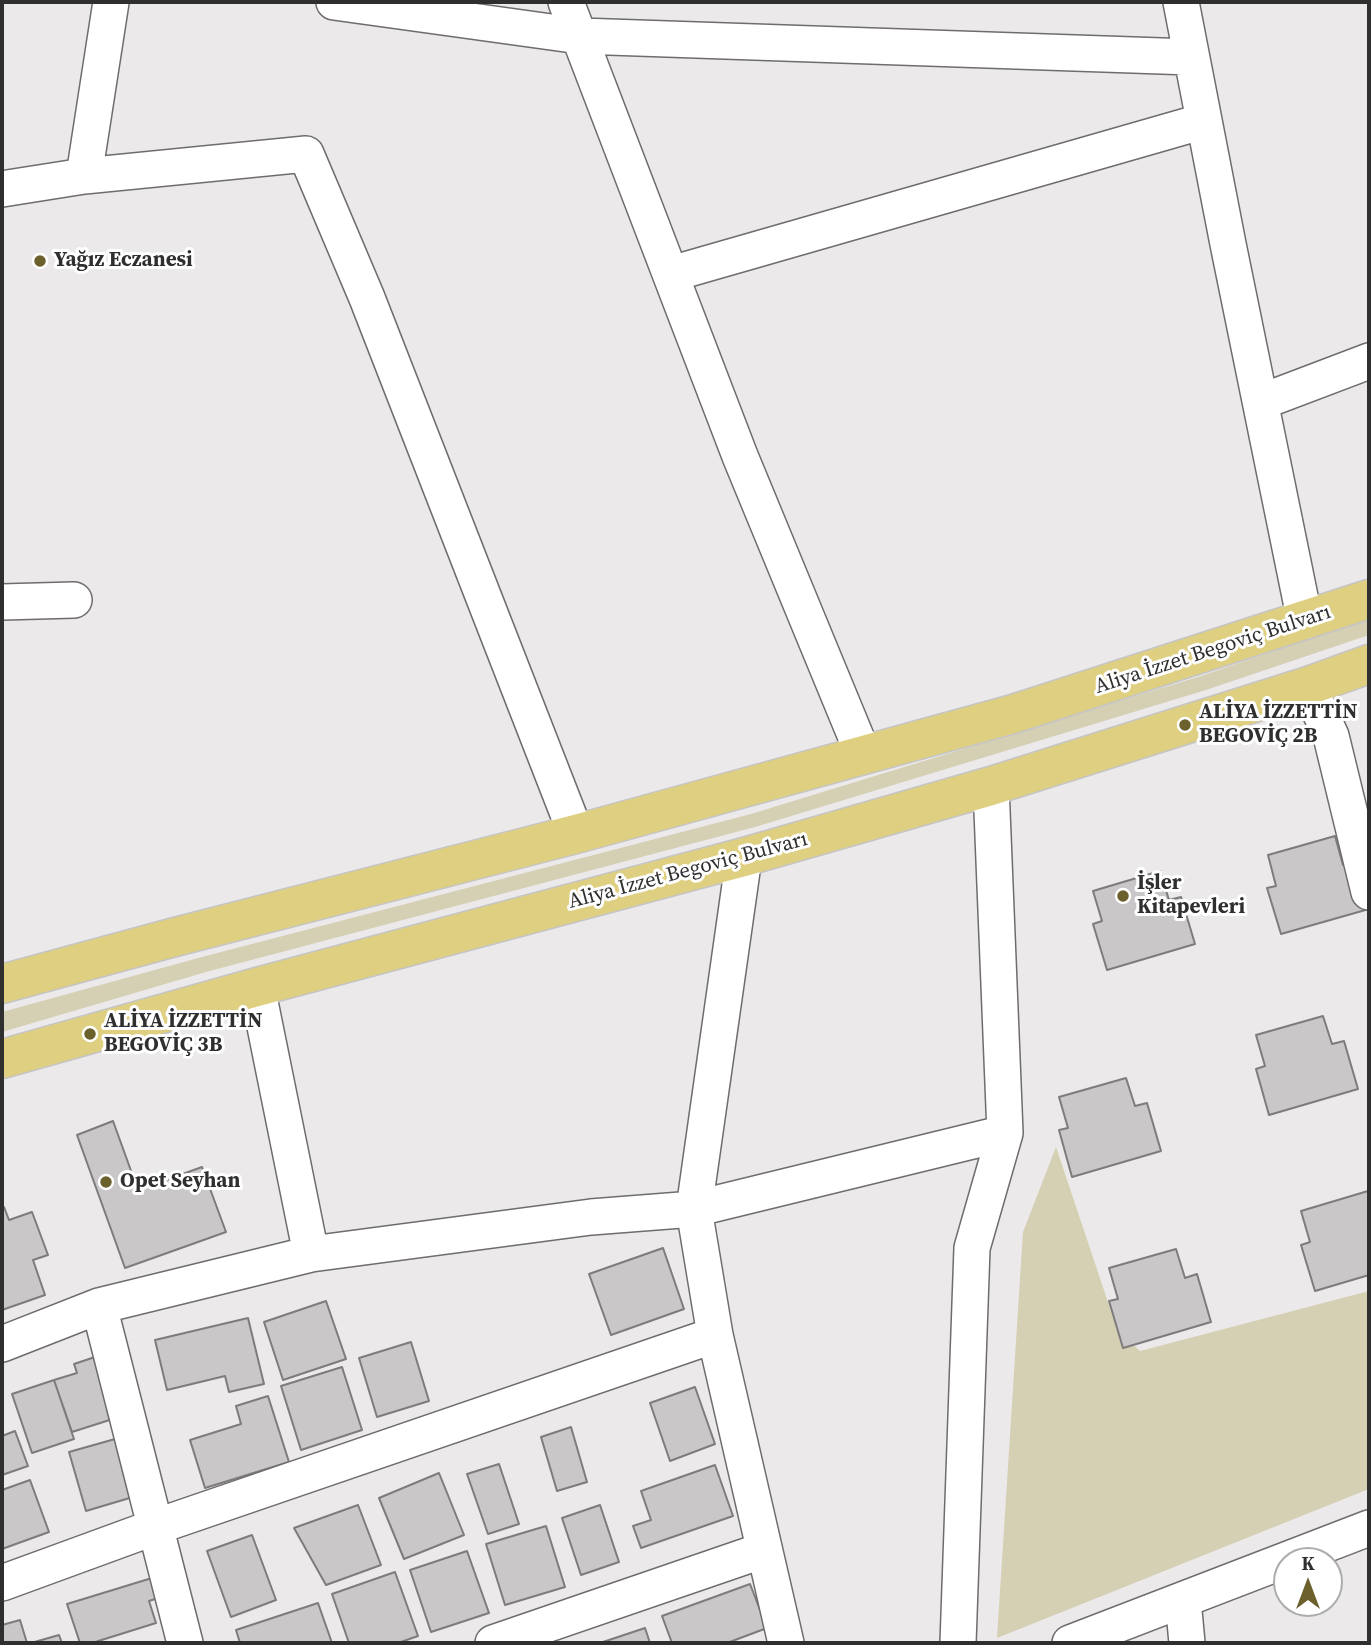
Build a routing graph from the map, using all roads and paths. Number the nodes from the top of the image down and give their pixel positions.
1 (111, 2) edge
2 (334, 2) edge
3 (566, 2) edge
4 (1181, 2) edge
5 (580, 36) junction
6 (1191, 57) junction
7 (1204, 121) junction
8 (84, 176) junction
9 (2, 189) edge
10 (671, 274) junction
11 (1369, 360) edge
12 (1261, 402) junction
13 (1369, 599) edge
14 (74, 600) dead end
15 (2, 602) edge
16 (1305, 621) junction
17 (1369, 664) edge
18 (1308, 686) junction
19 (863, 754) junction
20 (991, 786) junction
21 (1362, 831) edge
22 (576, 834) junction
23 (744, 857) junction
24 (1369, 892) edge
25 (3, 978) edge
26 (257, 987) junction
27 (2, 1059) edge
28 (1005, 1133) junction
29 (694, 1209) junction
30 (311, 1254) junction
31 (99, 1306) junction
32 (715, 1335) junction
33 (2, 1344) edge
34 (155, 1527) junction
35 (1369, 1528) edge
36 (764, 1550) junction
37 (2, 1583) edge
38 (1183, 1600) junction
39 (185, 1643) edge
40 (493, 1643) edge
41 (786, 1643) edge
42 (958, 1643) edge
43 (1070, 1643) edge
44 (1187, 1643) edge

1 - 8 street
2 - 5 street
3 - 5 street
4 - 6 street
5 - 6 street
5 - 10 street
6 - 7 street
7 - 10 street
7 - 12 street
8 - 9 street
8 - 22 street
10 - 19 street
11 - 12 street
12 - 16 street
13 - 16 main road, Aliya İzzet Begoviç Bulvarı
14 - 15 street
16 - 19 main road, Aliya İzzet Begoviç Bulvarı
17 - 18 main road, Aliya İzzet Begoviç Bulvarı
18 - 20 main road, Aliya İzzet Begoviç Bulvarı
18 - 21 street
19 - 22 main road, Aliya İzzet Begoviç Bulvarı
20 - 23 main road, Aliya İzzet Begoviç Bulvarı
20 - 28 street
21 - 24 street
22 - 25 main road, Aliya İzzet Begoviç Bulvarı
23 - 26 main road, Aliya İzzet Begoviç Bulvarı
23 - 29 street
26 - 27 main road, Aliya İzzet Begoviç Bulvarı
26 - 30 street
28 - 29 street
28 - 42 street
29 - 30 street
29 - 32 street
30 - 31 street
31 - 33 street
31 - 34 street
32 - 34 street
32 - 36 street
34 - 37 street
34 - 39 street
35 - 38 street
36 - 40 street
36 - 41 street
38 - 43 street
38 - 44 street

